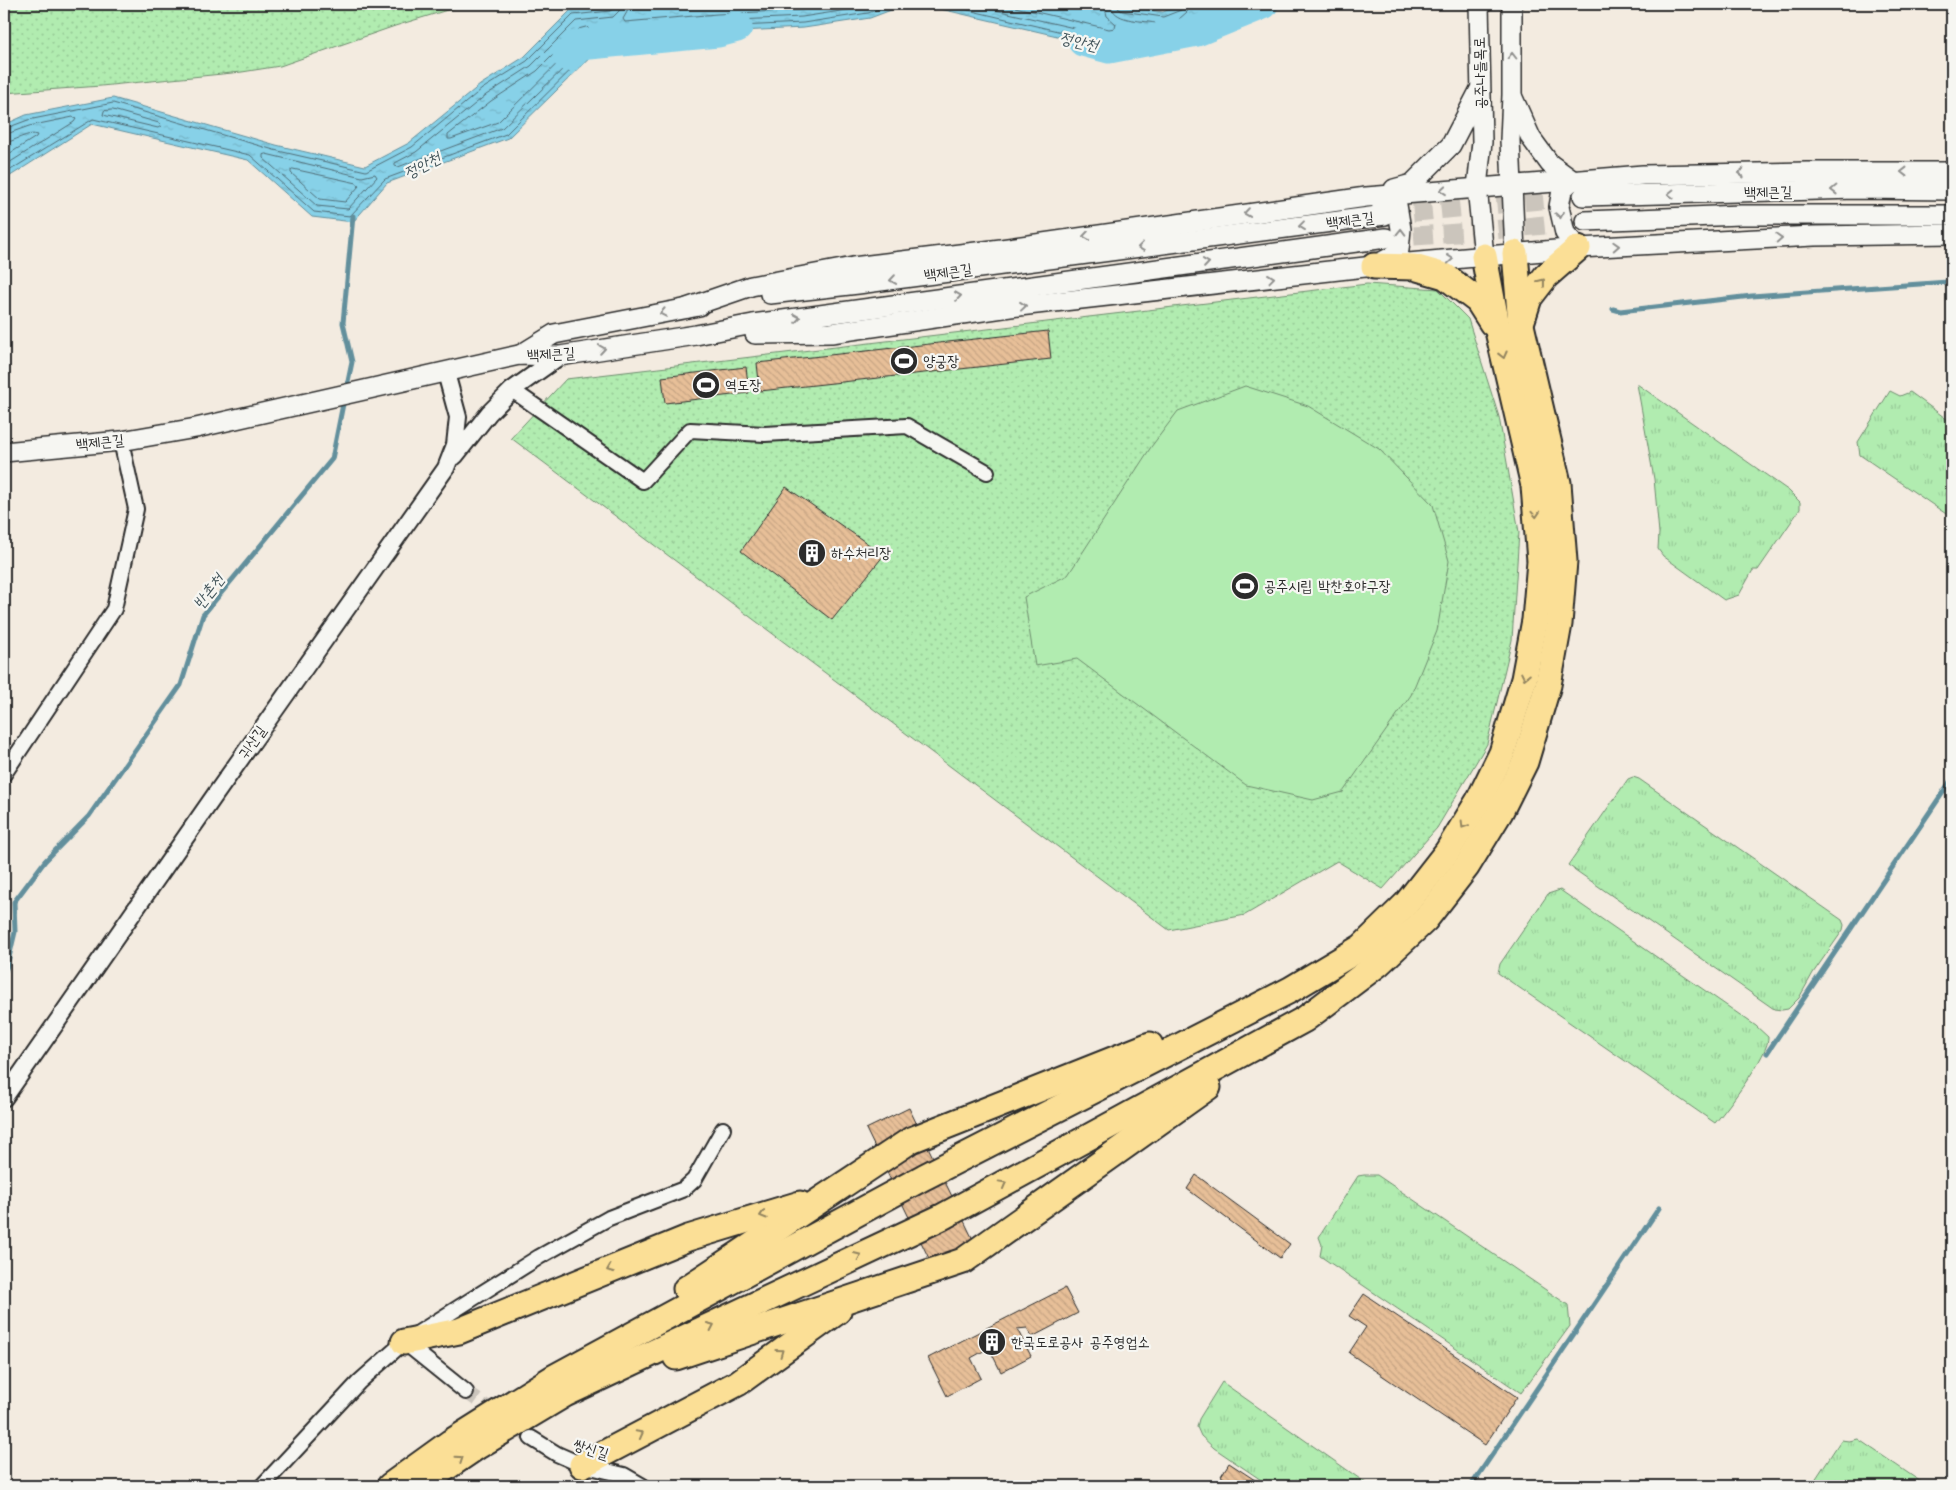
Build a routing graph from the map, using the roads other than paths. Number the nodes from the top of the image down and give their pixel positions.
1 (1479, 4) edge
2 (1512, 4) edge
3 (1480, 90) junction
4 (1512, 94) junction
5 (1952, 172) edge
6 (1572, 180) junction
7 (1511, 185) junction
8 (1477, 187) junction
9 (1952, 190) edge
10 (1583, 196) tunnel mouth
11 (1366, 197) junction
12 (1385, 215) tunnel mouth
13 (1952, 215) edge
14 (1585, 221) tunnel mouth
15 (1952, 234) edge
16 (1386, 238) tunnel mouth
17 (1578, 248) junction
18 (1515, 253) junction
19 (1484, 256) junction
20 (1374, 266) junction
21 (687, 308) junction
22 (1509, 328) junction
23 (696, 335) junction
24 (518, 355) junction
25 (560, 356) junction
26 (446, 373) junction
27 (512, 390) junction
28 (121, 441) junction
29 (4, 452) edge
30 (446, 468) junction
31 (987, 472) dead end
32 (4, 774) edge
33 (1290, 990) junction
34 (1305, 1019) junction
35 (4, 1098) edge
36 (723, 1129) dead end
37 (827, 1196) junction
38 (859, 1296) junction
39 (404, 1342) junction
40 (559, 1386) junction
41 (466, 1392) tunnel mouth
42 (531, 1438) tunnel mouth
43 (582, 1465) junction
44 (262, 1486) edge
45 (390, 1486) edge
46 (419, 1486) edge
47 (643, 1486) edge

1 - 3 main road, 공주나들목로
4 -> 2 main road, 공주나들목로
3 - 8 main road, 공주나들목로
3 - 11 main road
4 - 6 main road
4 - 7 main road, 공주나들목로
5 -> 6 main road
6 - 7 main road
6 -> 17 main road
7 - 8 main road
7 - 18 main road, 공주나들목로
8 -> 11 main road
8 - 19 main road, 공주나들목로
9 -> 10 main road, 백제큰길
20 -> 11 main road
11 -> 21 main road
12 -> 21 main road, 백제큰길
13 - 14 main road, 백제큰길
17 -> 15 main road
23 -> 16 main road, 백제큰길
17 - 18 main road
22 -> 17 highway
18 - 19 main road
18 - 22 highway
20 -> 19 main road
19 - 22 highway
20 - 22 highway
23 -> 20 main road
21 -> 24 main road, 백제큰길
22 -> 33 highway
22 - 34 highway
25 -> 23 main road, 백제큰길
24 - 25 main road, 백제큰길
24 - 26 main road, 백제큰길
25 - 27 street
26 - 28 main road, 백제큰길
26 - 30 street, 귀산길
27 - 30 street
27 - 31 street
28 - 29 main road, 백제큰길
28 - 32 street
30 - 35 street, 귀산길
33 - 37 highway
33 - 40 highway
34 - 38 highway
40 -> 34 highway
36 - 39 street
37 -> 39 highway
37 - 40 highway
38 - 40 highway
43 -> 38 highway
39 - 41 street
39 - 44 street
40 - 45 highway
46 -> 40 highway
42 - 43 street, 쌍신길
43 - 47 street, 쌍신길

